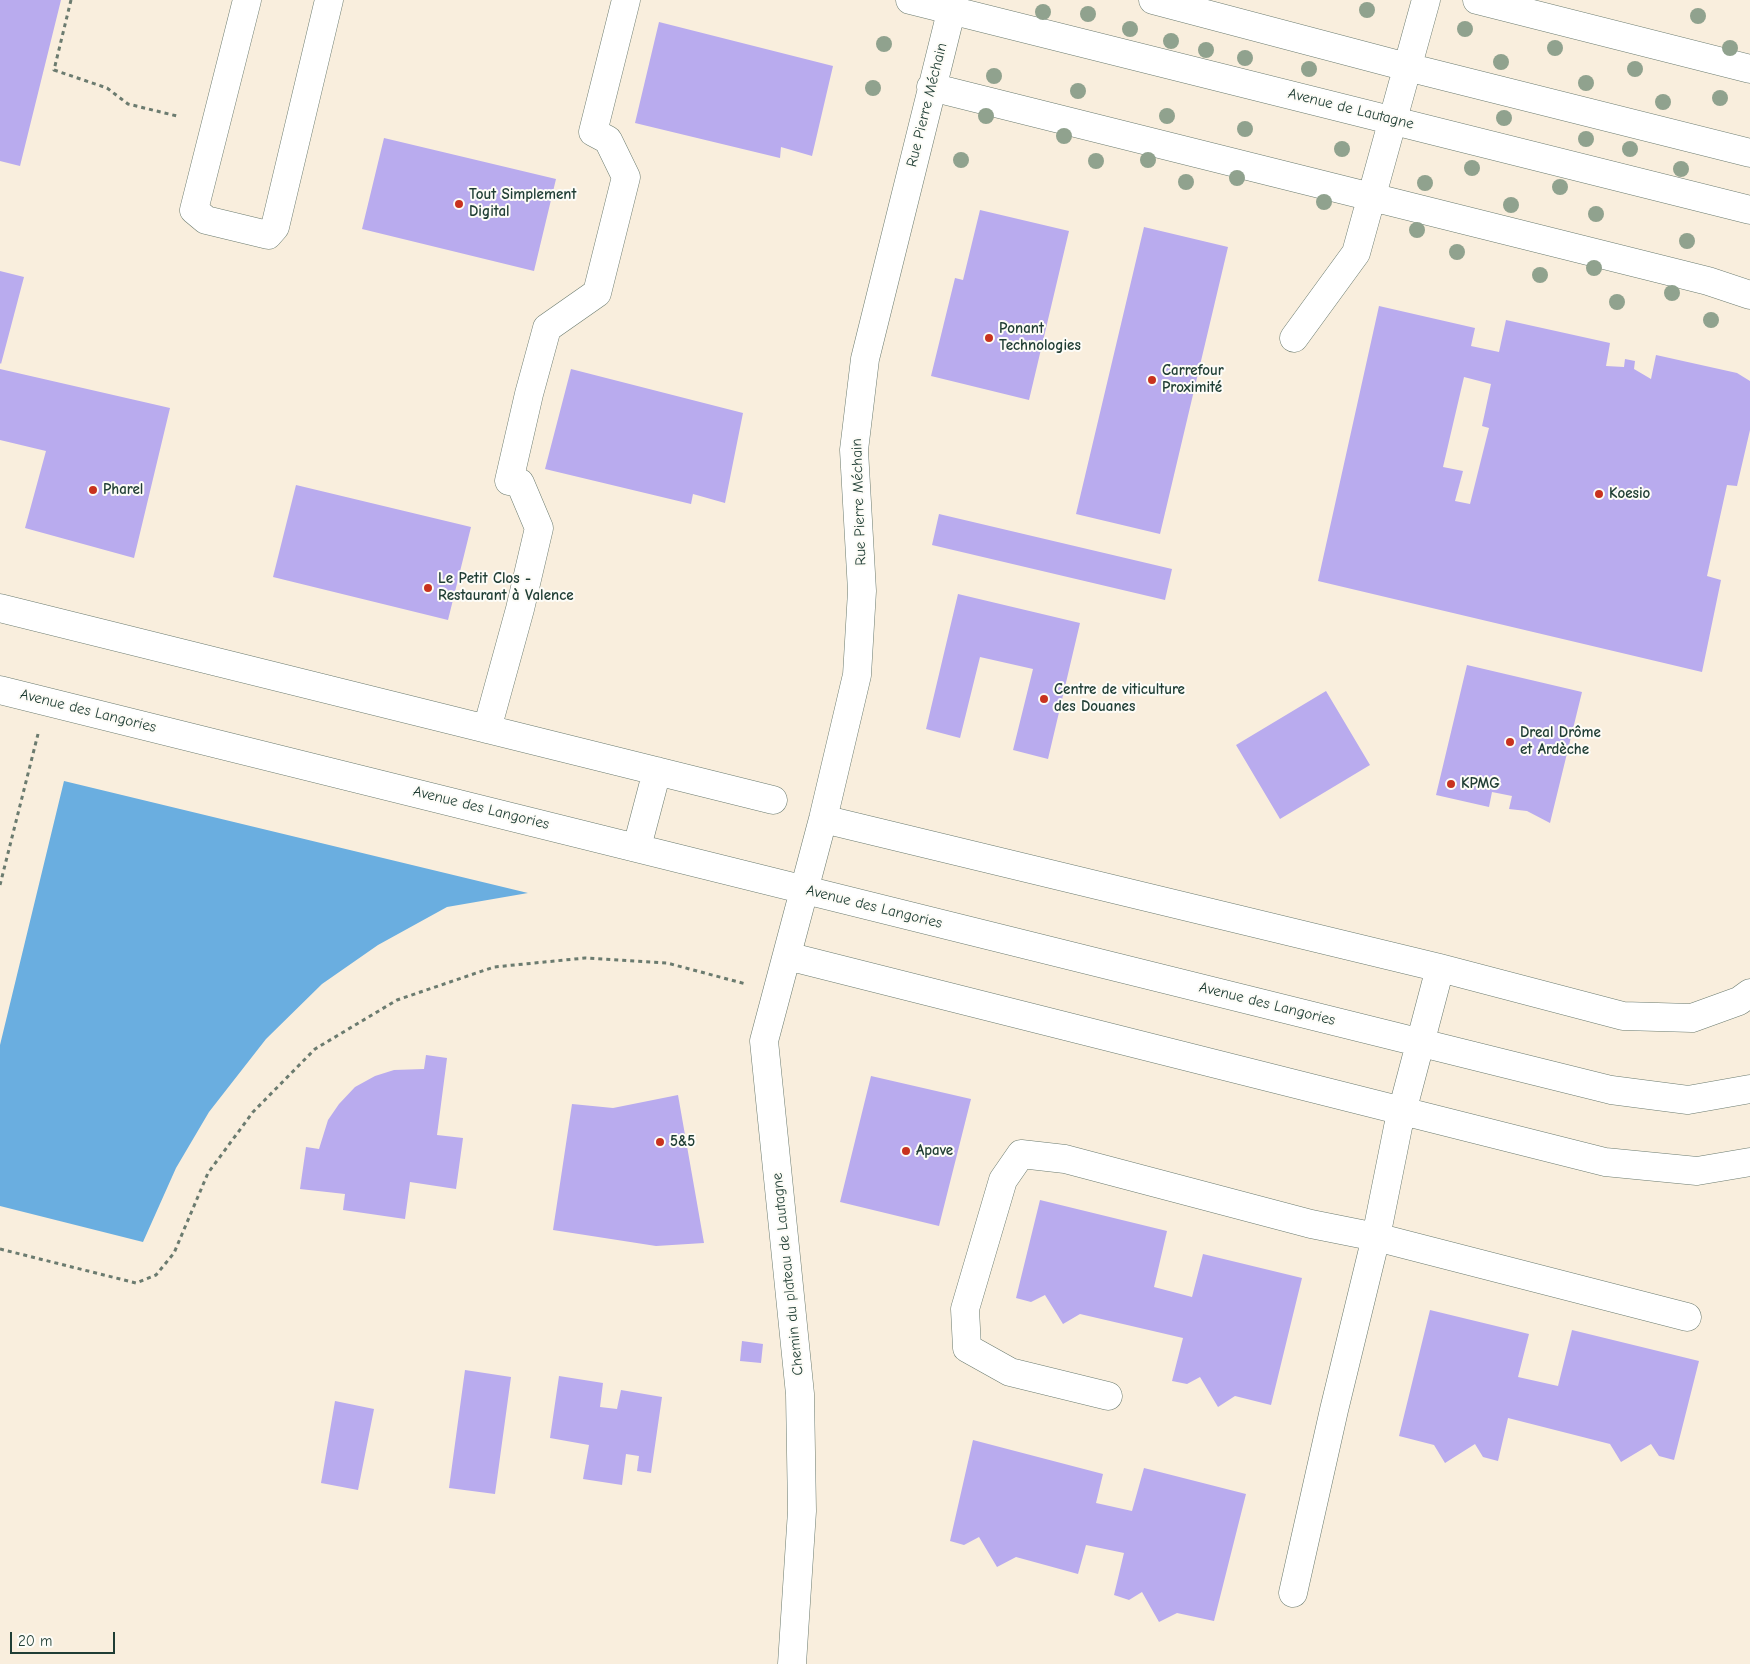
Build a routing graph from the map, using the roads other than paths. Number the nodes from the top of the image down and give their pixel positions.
1 (247, 0) edge
2 (329, 0) edge
3 (626, 0) edge
4 (910, 0) edge
5 (1153, 0) edge
6 (1426, 0) edge
7 (1477, 0) edge
8 (952, 5) edge
9 (1407, 67) junction
10 (1750, 69) edge
11 (931, 87) junction
12 (1393, 120) junction
13 (1750, 153) edge
14 (1372, 197) junction
15 (1750, 210) edge
16 (1750, 295) edge
17 (1294, 338) dead end
18 (0, 608) edge
19 (0, 690) edge
20 (487, 729) junction
21 (656, 771) junction
22 (772, 800) dead end
23 (823, 818) junction
24 (637, 846) junction
25 (803, 889) junction
26 (787, 956) junction
27 (1440, 968) junction
28 (1750, 992) edge
29 (1421, 1042) junction
30 (1750, 1089) edge
31 (1402, 1110) junction
32 (1750, 1162) edge
33 (1376, 1237) junction
34 (1687, 1317) dead end
35 (1108, 1396) dead end
36 (1293, 1593) dead end
37 (792, 1664) edge

1 - 2 street
3 - 20 street
4 - 8 street, Avenue de Lautagne
5 - 9 street
6 - 9 street
7 - 10 street
8 - 11 street, Rue Pierre Méchain
8 - 12 street, Avenue de Lautagne
9 - 12 street
9 - 13 street
11 - 14 street
11 - 23 street, Rue Pierre Méchain
12 - 14 street
12 - 15 street, Avenue de Lautagne
14 - 16 street
14 - 17 street
18 - 20 street
19 - 24 street, Avenue des Langories
20 - 21 street
21 - 22 street
21 - 24 street
23 - 25 street, Rue Pierre Méchain
23 - 27 street
24 - 25 street, Avenue des Langories
25 - 26 street, Chemin du plateau de Lautagne
25 - 29 street, Avenue des Langories
26 - 31 street
26 - 37 street, Chemin du plateau de Lautagne
27 - 28 street
27 - 29 street
29 - 30 street, Avenue des Langories
29 - 31 street
31 - 32 street
31 - 33 street
33 - 34 street
33 - 35 street
33 - 36 street

